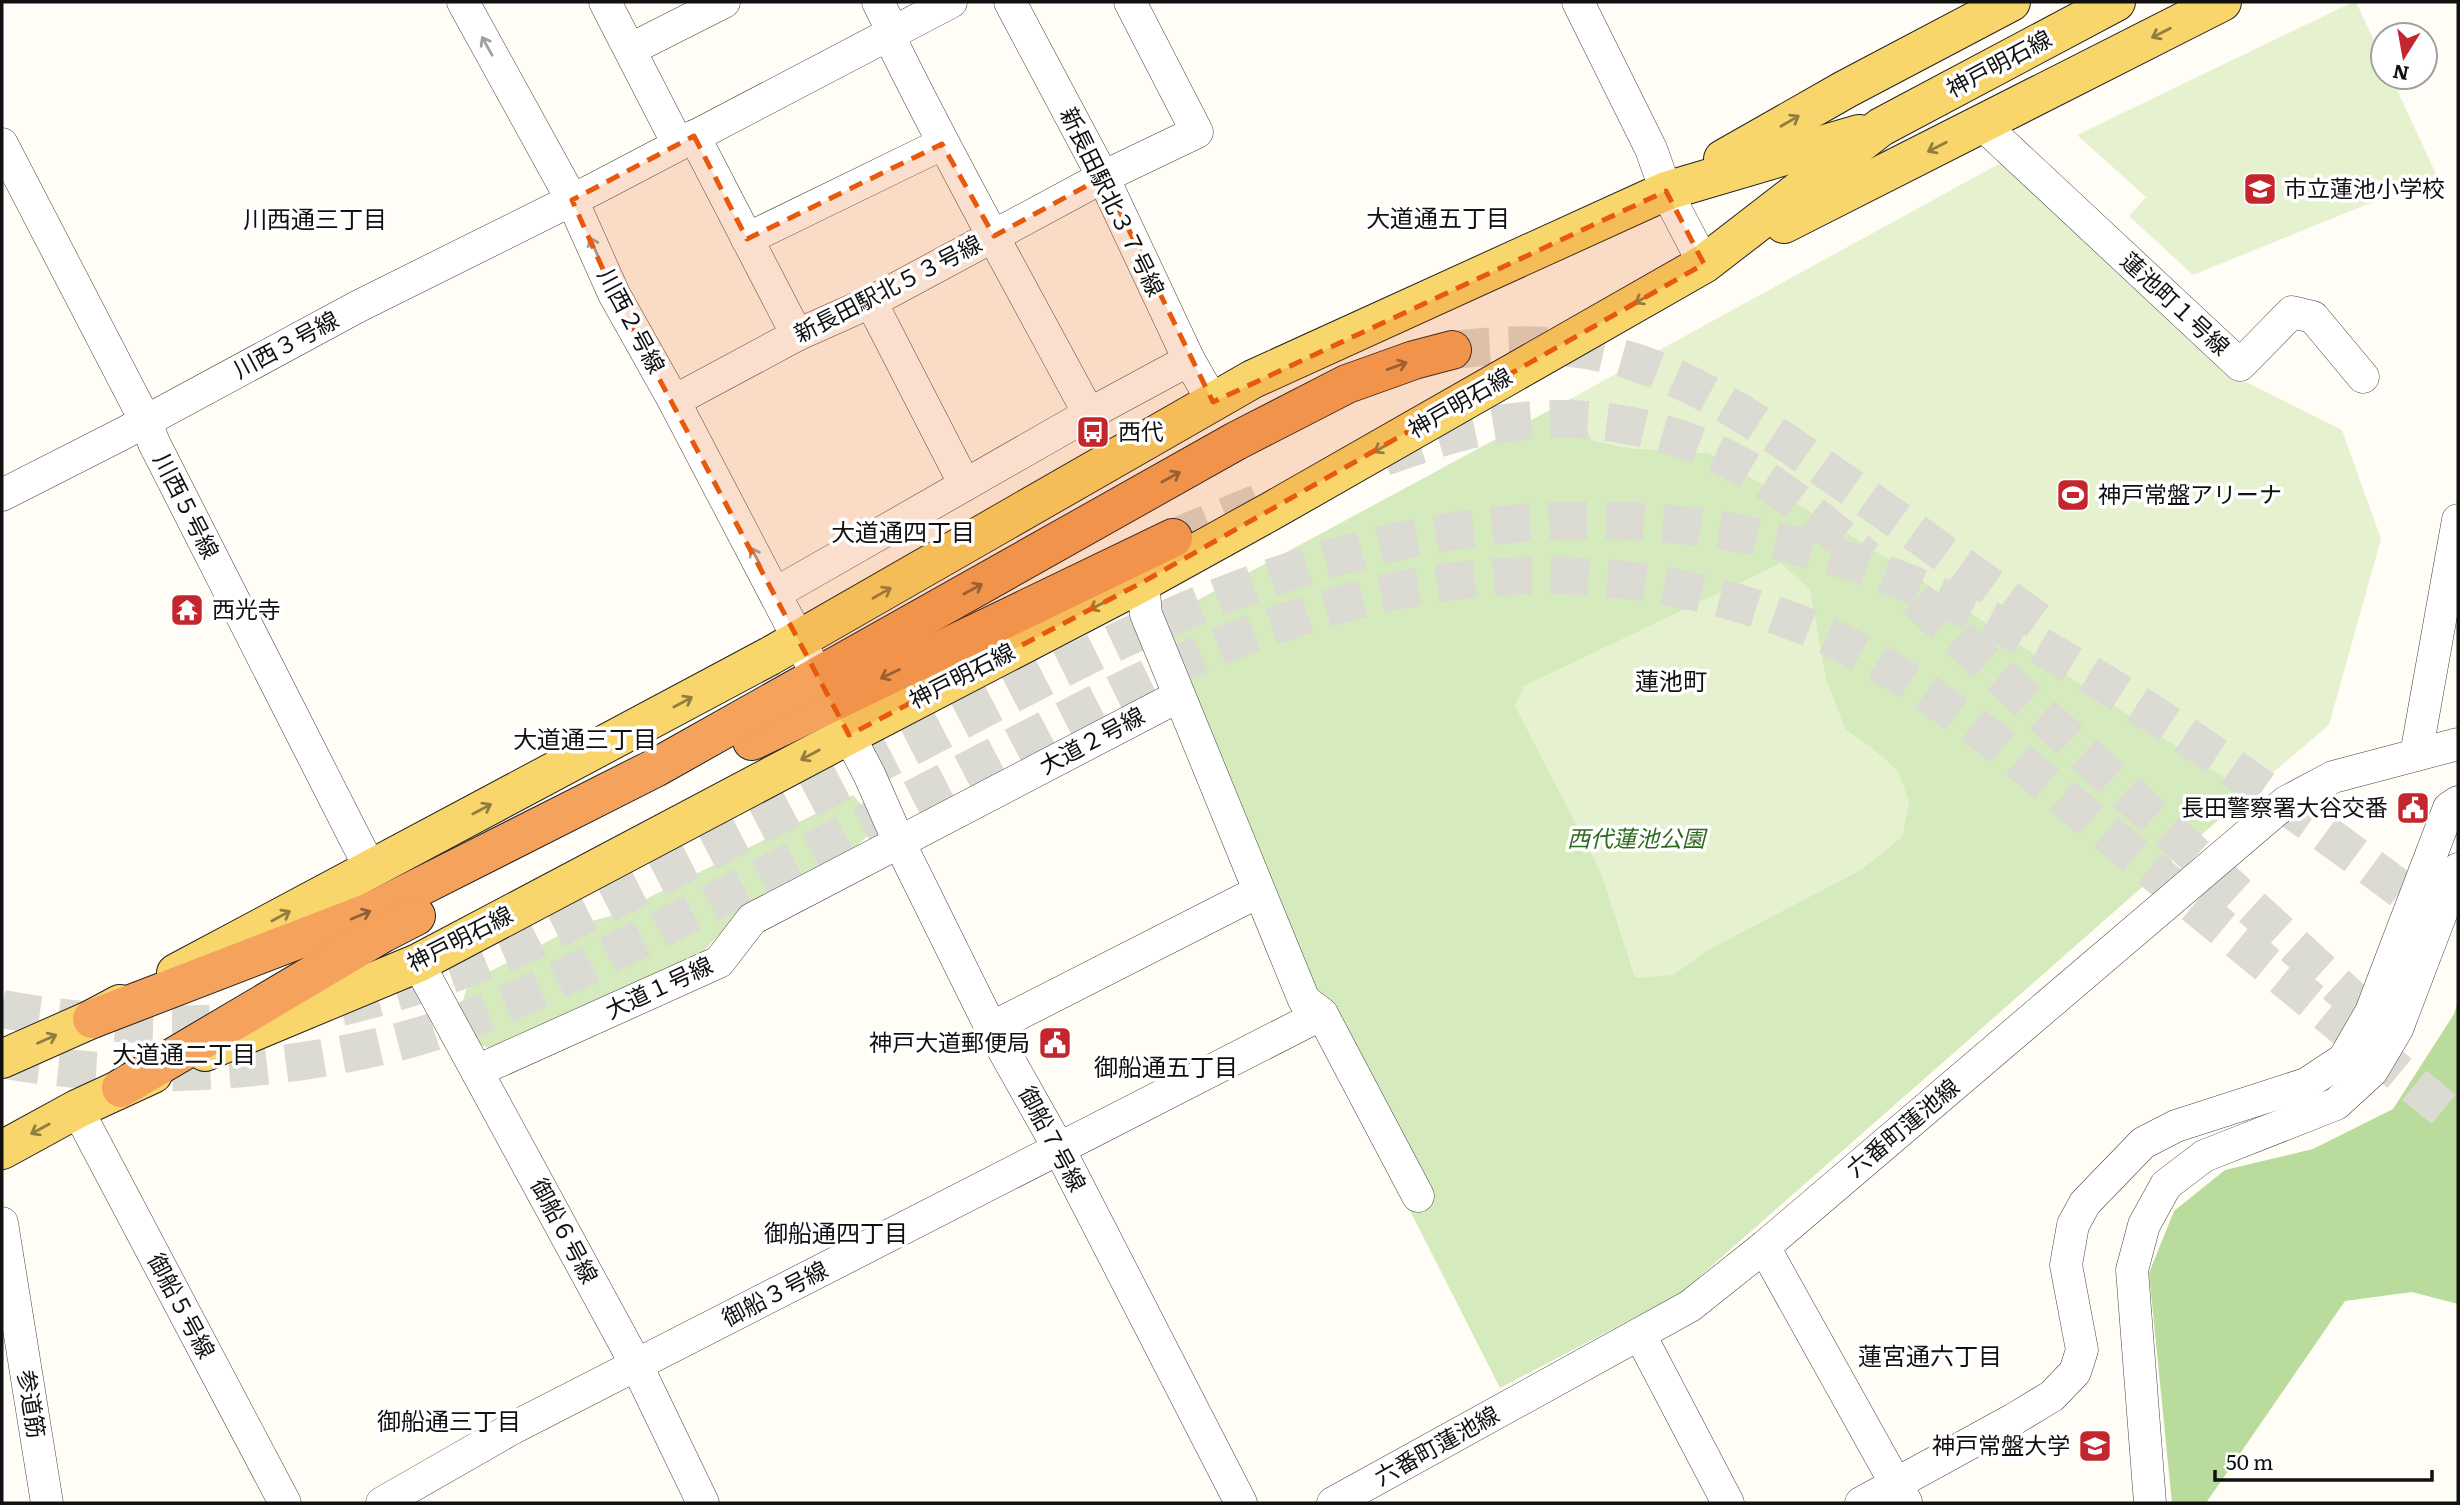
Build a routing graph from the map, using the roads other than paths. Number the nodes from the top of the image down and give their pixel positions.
1 (463, 2) edge
2 (605, 2) edge
3 (724, 2) edge
4 (878, 2) edge
5 (951, 2) edge
6 (1010, 2) edge
7 (1130, 2) edge
8 (2011, 2) edge
9 (2116, 2) edge
10 (2222, 2) edge
11 (1584, 4) edge
12 (893, 32) junction
13 (631, 49) junction
14 (1982, 124) junction
15 (1881, 127) junction
16 (686, 140) junction
17 (2, 144) edge
18 (942, 144) junction
19 (1103, 177) junction
20 (1667, 191) junction
21 (572, 200) junction
22 (994, 236) junction
23 (747, 239) junction
24 (1704, 264) junction
25 (871, 302) junction
26 (797, 335) junction
27 (1452, 350) tunnel mouth
28 (1189, 360) junction
29 (2362, 377) dead end
30 (674, 401) junction
31 (1213, 402) junction
32 (1089, 414) junction
33 (145, 420) junction
34 (965, 485) junction
35 (2, 495) edge
36 (2458, 520) edge
37 (1173, 538) tunnel mouth
38 (1143, 582) junction
39 (776, 593) junction
40 (799, 640) junction
41 (1179, 695) junction
42 (833, 704) junction
43 (2458, 744) edge
44 (2416, 755) junction
45 (2458, 802) edge
46 (899, 842) junction
47 (370, 868) junction
48 (2458, 869) edge
49 (1258, 892) junction
50 (418, 963) junction
51 (1322, 1014) junction
52 (92, 1019) junction
53 (991, 1028) junction
54 (2, 1059) edge
55 (477, 1071) junction
56 (121, 1088) junction
57 (78, 1109) junction
58 (1058, 1147) junction
59 (2, 1150) edge
60 (1418, 1196) dead end
61 (2, 1223) edge
62 (1764, 1247) junction
63 (1640, 1335) junction
64 (637, 1366) junction
65 (1902, 1494) edge
66 (47, 1503) edge
67 (285, 1503) edge
68 (382, 1503) edge
69 (703, 1503) edge
70 (1241, 1503) edge
71 (1333, 1503) edge
72 (1728, 1503) edge
73 (1861, 1503) edge
74 (2150, 1503) edge

21 -> 1 street, 川西２号線
2 - 13 street
3 - 13 street
4 - 12 street
5 - 12 street, 川西３号線
6 - 19 street, 新長田駅北３７号線
7 - 19 street, 新長田駅北５３号線
20 -> 8 main road
9 - 15 main road, 神戸明石線
10 -> 14 main road
11 - 20 street
12 - 16 street, 川西３号線
12 - 18 street
13 - 16 street
14 -> 24 main road
14 - 29 street, 蓮池町１号線
15 - 20 main road, 神戸明石線
15 - 24 main road, 神戸明石線
16 - 21 street, 川西３号線
16 - 23 street
17 - 33 street, 川西５号線
18 - 22 street
18 - 23 street
19 - 22 street, 新長田駅北５３号線
19 - 28 street, 新長田駅北３７号線
20 - 24 street
20 - 31 main road, 神戸明石線
30 -> 21 street, 川西２号線
21 - 33 street, 川西３号線
22 - 25 street, 新長田駅北５３号線
22 - 32 street
23 - 26 street
24 -> 38 main road, 神戸明石線
25 - 26 street, 新長田駅北５３号線
25 - 34 street
26 - 30 street, 新長田駅北５３号線
42 -> 27 highway
28 - 31 street, 新長田駅北３７号線
28 - 32 street
39 -> 30 street, 川西２号線
40 -> 31 main road, 神戸明石線
32 - 34 street
33 - 35 street, 川西３号線
33 - 47 street, 川西５号線
34 - 39 street
36 - 44 street
37 -> 42 highway
38 - 41 street
38 -> 42 main road, 神戸明石線
39 - 40 street, 川西２号線
40 - 42 street, 川西２号線
47 -> 40 main road, 神戸明石線
41 - 46 street, 大道２号線
41 - 49 street
42 - 46 street, 御船７号線
42 -> 50 main road, 神戸明石線
52 -> 42 highway
42 - 56 highway
43 - 44 street, 六番町蓮池線
44 - 62 street, 六番町蓮池線
45 - 65 street
46 - 53 street, 御船７号線
46 - 55 street, 大道１号線
52 -> 47 main road, 神戸明石線
48 - 74 street
49 - 51 street
49 - 53 street
50 - 55 street, 御船６号線
50 - 56 main road, 神戸明石線
51 - 58 street, 御船３号線
51 - 60 street
54 -> 52 main road, 神戸明石線
53 - 58 street, 御船７号線
55 - 64 street, 御船６号線
56 - 57 main road, 神戸明石線
57 -> 59 main road, 神戸明石線
57 - 67 street, 御船５号線
58 - 64 street, 御船３号線
58 - 70 street, 御船７号線
61 - 66 street, 参道筋
62 - 63 street, 六番町蓮池線
62 - 65 street
63 - 71 street, 六番町蓮池線
63 - 72 street
64 - 68 street, 御船３号線
64 - 69 street, 御船６号線
65 - 73 street

